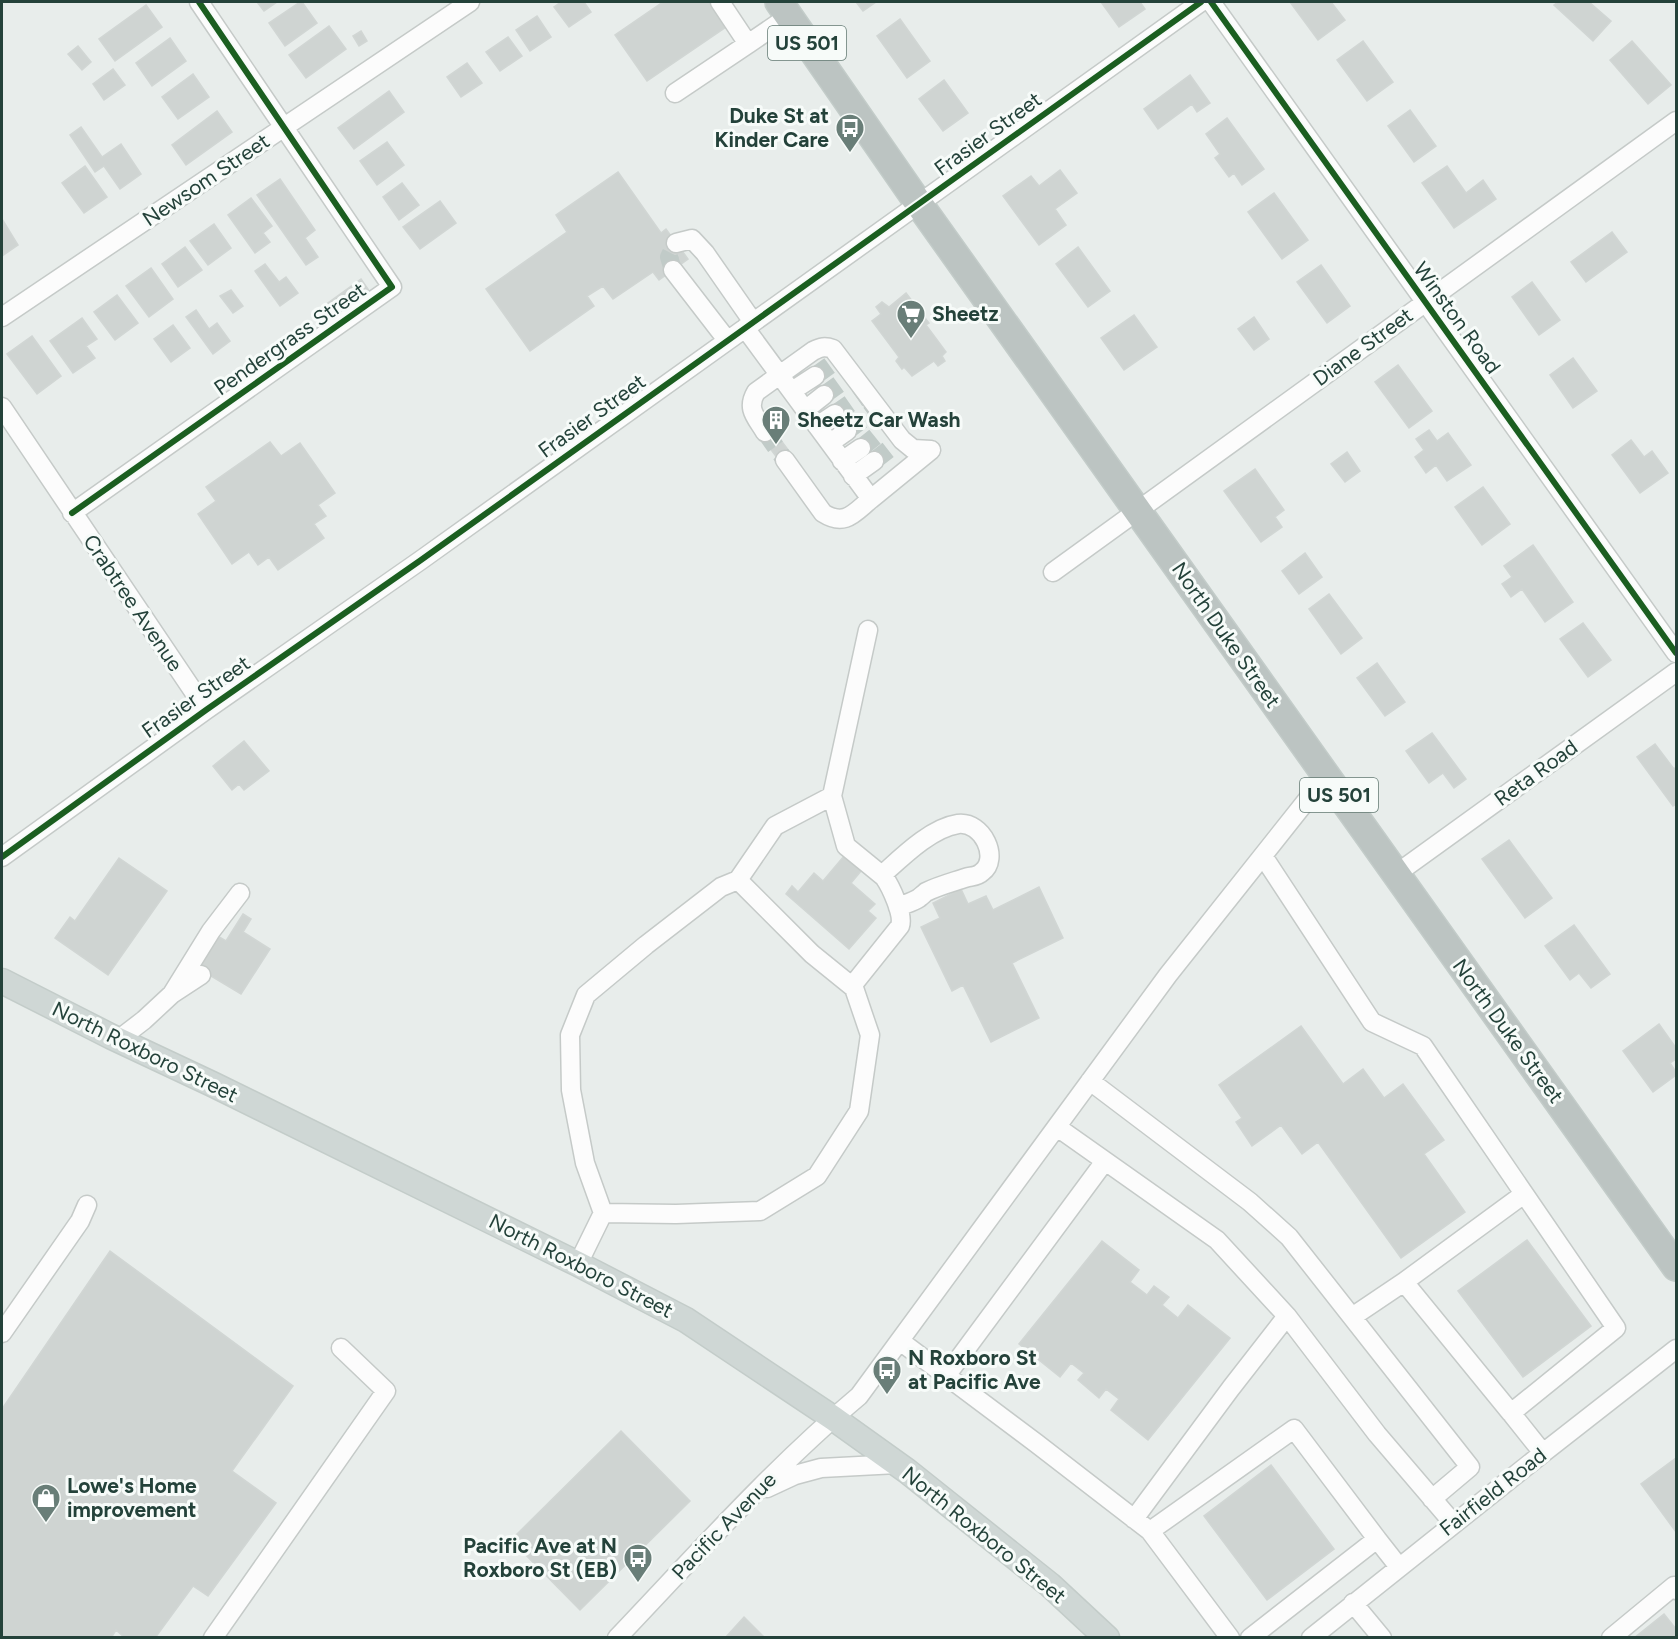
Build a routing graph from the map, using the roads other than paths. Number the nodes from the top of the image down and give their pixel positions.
1 (199, 2) edge
2 (470, 2) edge
3 (720, 2) edge
4 (1201, 2) edge
5 (1211, 2) edge
6 (784, 9) edge
7 (748, 44) junction
8 (675, 93) dead end
9 (1677, 121) edge
10 (285, 127) junction
11 (919, 204) junction
12 (676, 243) dead end
13 (673, 270) tunnel mouth
14 (1425, 302) junction
15 (2, 317) edge
16 (749, 325) junction
17 (727, 340) junction
18 (780, 375) junction
19 (815, 376) tunnel mouth
20 (792, 391) junction
21 (824, 395) tunnel mouth
22 (2, 407) edge
23 (805, 410) junction
24 (835, 414) tunnel mouth
25 (818, 426) junction
26 (847, 431) tunnel mouth
27 (765, 432) tunnel mouth
28 (830, 443) junction
29 (785, 460) tunnel mouth
30 (842, 461) junction
31 (854, 476) junction
32 (870, 499) junction
33 (1137, 510) junction
34 (72, 513) junction
35 (1053, 572) dead end
36 (868, 630) dead end
37 (1677, 653) edge
38 (1677, 672) edge
39 (206, 710) junction
40 (1326, 776) junction
41 (832, 796) junction
42 (1263, 856) junction
43 (2, 857) edge
44 (882, 874) junction
45 (1396, 874) junction
46 (738, 880) junction
47 (240, 893) dead end
48 (898, 907) junction
49 (201, 975) dead end
50 (2, 981) edge
51 (852, 986) junction
52 (172, 993) junction
53 (118, 1040) junction
54 (1090, 1081) junction
55 (1057, 1127) junction
56 (1106, 1161) junction
57 (1524, 1194) junction
58 (87, 1205) dead end
59 (603, 1213) junction
60 (578, 1263) junction
61 (1677, 1267) edge
62 (1404, 1282) junction
63 (1287, 1316) junction
64 (1352, 1317) junction
65 (2, 1333) edge
66 (900, 1341) junction
67 (341, 1348) dead end
68 (1677, 1349) edge
69 (946, 1376) junction
70 (1511, 1413) junction
71 (833, 1418) junction
72 (1543, 1453) junction
73 (897, 1464) junction
74 (754, 1494) junction
75 (1432, 1499) junction
76 (1134, 1519) junction
77 (1454, 1524) junction
78 (1150, 1531) junction
79 (1377, 1539) junction
80 (1399, 1567) junction
81 (1676, 1587) edge
82 (1353, 1604) junction
83 (213, 1638) edge
84 (617, 1638) edge
85 (1107, 1638) edge
86 (1230, 1638) edge
87 (1250, 1638) edge
88 (1311, 1638) edge
89 (1382, 1638) edge
90 (1611, 1638) edge

1 - 10 street, Pendergrass Street
2 - 10 street, Newsom Street
3 - 7 street
4 - 11 street, Frasier Street
5 - 14 street, Winston Road
6 - 7 street
6 - 11 highway, North Duke Street / US 501
7 - 8 street
9 - 14 street, Diane Street
10 - 15 street, Newsom Street
10 - 34 street, Pendergrass Street
11 - 16 street, Frasier Street
11 - 33 highway, North Duke Street / US 501
12 - 16 street
13 - 17 street
14 - 33 street, Diane Street
14 - 37 street, Winston Road
16 - 17 street, Frasier Street
16 - 18 street
17 - 39 street, Frasier Street
18 - 20 street
18 - 27 street
18 - 32 street
19 - 20 street
20 - 23 street
21 - 23 street
22 - 34 street, Crabtree Avenue
23 - 25 street
24 - 25 street
25 - 28 street
26 - 28 street
28 - 30 street
29 - 32 street
30 - 31 street
30 - 31 street
31 - 32 street
33 - 35 street, Diane Street
33 - 40 highway, North Duke Street / US 501
34 - 39 street, Crabtree Avenue
36 - 41 street
38 - 45 street, Reta Road
39 - 43 street, Frasier Street
40 - 42 street, Pacific Avenue
40 - 45 highway, North Duke Street / US 501
41 - 44 street
41 - 46 street
42 - 54 street, Pacific Avenue
42 - 57 street
44 - 48 street
44 - 48 street
45 - 61 highway, North Duke Street / US 501
46 - 51 street
46 - 59 street
47 - 52 street
48 - 51 street
49 - 52 street
50 - 53 main road, North Roxboro Street
51 - 59 street
52 - 53 street
53 - 60 main road, North Roxboro Street
54 - 55 street, Pacific Avenue
54 - 64 street
55 - 56 street
55 - 66 street, Pacific Avenue
56 - 63 street
56 - 69 street
57 - 62 street
57 - 70 street
58 - 65 street
59 - 60 street
60 - 71 main road, North Roxboro Street
62 - 64 street
62 - 70 street
63 - 75 street
63 - 76 street
64 - 75 street
66 - 69 street
66 - 71 street, Pacific Avenue
67 - 83 street
68 - 72 street, Fairfield Road
69 - 76 street
70 - 72 street
71 - 73 main road, North Roxboro Street
71 - 74 street, Pacific Avenue
72 - 77 street, Fairfield Road
73 - 74 street
73 - 85 main road, North Roxboro Street
74 - 84 street, Pacific Avenue
75 - 77 street
76 - 78 street
77 - 80 street, Fairfield Road
78 - 79 street
78 - 86 street
79 - 80 street
79 - 87 street
80 - 82 street, Fairfield Road
81 - 90 street
82 - 88 street, Fairfield Road
82 - 89 street

